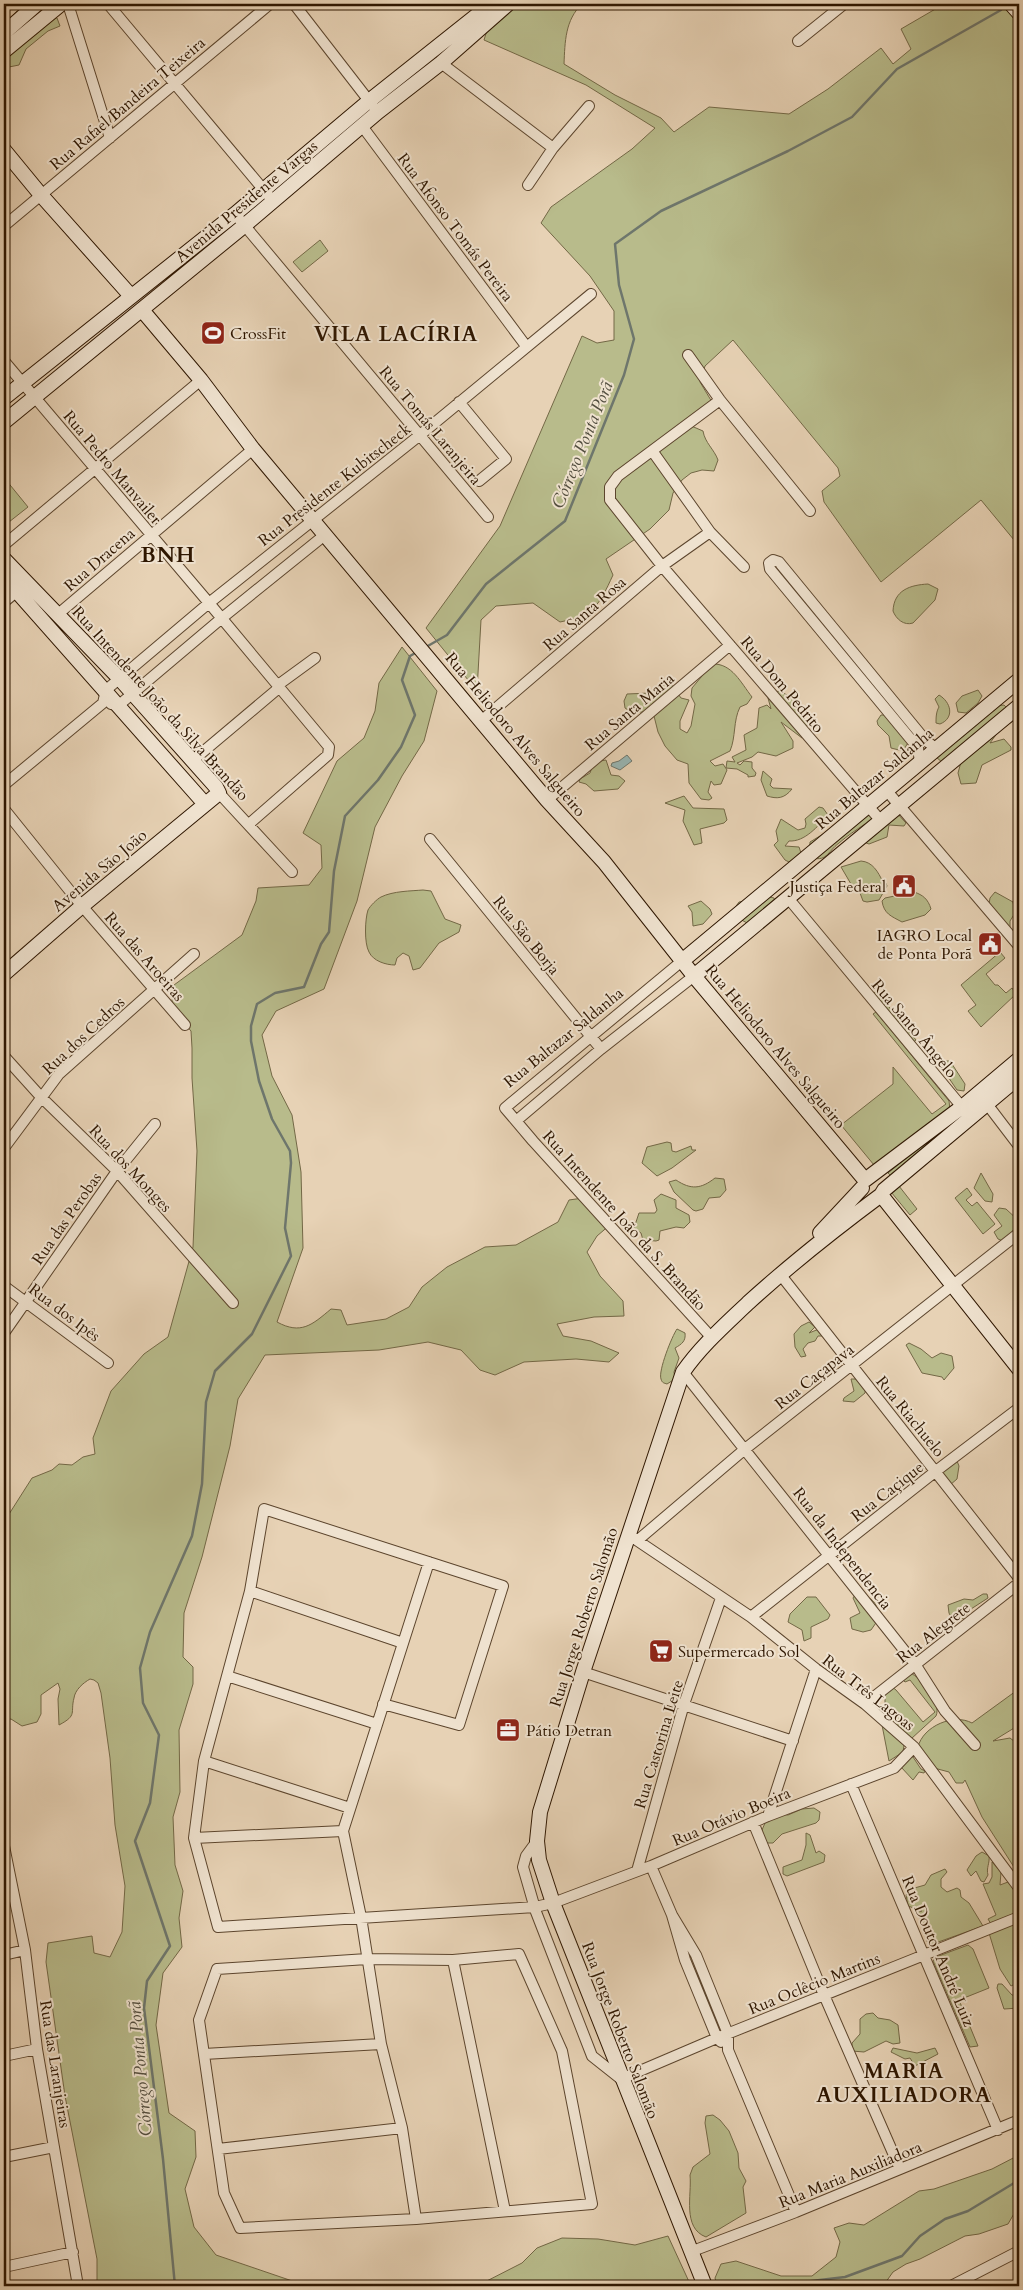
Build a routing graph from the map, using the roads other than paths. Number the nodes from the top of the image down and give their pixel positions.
1 (37, 4) edge
2 (61, 4) edge
3 (68, 4) edge
4 (108, 4) edge
5 (270, 4) edge
6 (294, 4) edge
7 (508, 4) edge
8 (844, 4) edge
9 (1012, 4) edge
10 (485, 9) edge
11 (1019, 12) edge
12 (4, 33) edge
13 (798, 41) dead end
14 (4, 51) edge
15 (441, 63) junction
16 (175, 83) junction
17 (589, 106) dead end
18 (374, 107) junction
19 (362, 126) junction
20 (110, 138) junction
21 (553, 148) junction
22 (4, 150) edge
23 (528, 185) dead end
24 (263, 190) junction
25 (41, 195) junction
26 (274, 201) junction
27 (235, 214) junction
28 (246, 225) junction
29 (4, 226) edge
30 (592, 294) dead end
31 (131, 296) junction
32 (142, 310) junction
33 (526, 346) junction
34 (688, 356) dead end
35 (4, 361) edge
36 (201, 380) junction
37 (22, 383) junction
38 (34, 397) junction
39 (4, 398) edge
40 (720, 400) junction
41 (459, 402) junction
42 (4, 422) edge
43 (420, 435) junction
44 (253, 449) junction
45 (653, 452) junction
46 (95, 469) junction
47 (479, 481) dead end
48 (810, 511) dead end
49 (488, 517) dead end
50 (314, 518) junction
51 (710, 532) junction
52 (150, 534) junction
53 (326, 534) junction
54 (4, 545) edge
55 (4, 559) edge
56 (662, 566) junction
57 (744, 567) dead end
58 (4, 577) edge
59 (21, 588) junction
60 (4, 602) edge
61 (209, 603) junction
62 (57, 615) junction
63 (222, 618) junction
64 (730, 645) junction
65 (843, 648) junction
66 (315, 658) dead end
67 (119, 678) junction
68 (1019, 680) edge
69 (279, 686) junction
70 (132, 693) junction
71 (104, 697) junction
72 (119, 704) junction
73 (1019, 706) edge
74 (481, 721) junction
75 (936, 748) junction
76 (192, 762) junction
77 (920, 762) junction
78 (4, 785) edge
79 (886, 791) junction
80 (219, 793) junction
81 (547, 800) junction
82 (205, 804) junction
83 (900, 805) junction
84 (867, 806) junction
85 (4, 809) edge
86 (881, 821) junction
87 (249, 824) junction
88 (430, 838) dead end
89 (292, 872) dead end
90 (788, 898) junction
91 (82, 906) junction
92 (1019, 946) edge
93 (194, 954) dead end
94 (682, 961) junction
95 (4, 974) edge
96 (694, 976) junction
97 (154, 990) junction
98 (185, 1025) dead end
99 (591, 1038) junction
100 (601, 1049) junction
101 (4, 1056) edge
102 (1019, 1059) edge
103 (1019, 1077) edge
104 (41, 1097) junction
105 (987, 1104) junction
106 (962, 1107) junction
107 (516, 1121) junction
108 (155, 1124) dead end
109 (1019, 1146) edge
110 (4, 1148) edge
111 (117, 1171) junction
112 (866, 1182) junction
113 (880, 1194) junction
114 (1019, 1234) edge
115 (804, 1252) junction
116 (780, 1274) junction
117 (4, 1286) edge
118 (953, 1286) junction
119 (26, 1301) junction
120 (233, 1303) dead end
121 (4, 1333) edge
122 (712, 1338) junction
123 (108, 1364) dead end
124 (852, 1366) junction
125 (1019, 1369) edge
126 (683, 1372) junction
127 (1019, 1408) edge
128 (745, 1449) junction
129 (936, 1471) junction
130 (634, 1537) junction
131 (830, 1555) junction
132 (429, 1562) junction
133 (1019, 1578) edge
134 (1019, 1583) edge
135 (250, 1591) junction
136 (721, 1598) junction
137 (750, 1617) junction
138 (403, 1643) junction
139 (915, 1664) junction
140 (816, 1669) junction
141 (583, 1672) junction
142 (227, 1676) junction
143 (383, 1704) junction
144 (684, 1704) junction
145 (865, 1704) junction
146 (377, 1724) junction
147 (793, 1741) junction
148 (975, 1745) dead end
149 (914, 1747) junction
150 (204, 1761) junction
151 (851, 1784) junction
152 (350, 1808) junction
153 (768, 1816) junction
154 (753, 1822) junction
155 (342, 1831) junction
156 (194, 1838) junction
157 (537, 1841) junction
158 (4, 1847) edge
159 (651, 1866) junction
160 (637, 1871) junction
161 (1019, 1888) edge
162 (553, 1903) junction
163 (535, 1906) junction
164 (672, 1915) junction
165 (361, 1917) junction
166 (1019, 1917) edge
167 (25, 1950) junction
168 (4, 1955) edge
169 (924, 1955) junction
170 (367, 1959) junction
171 (453, 1960) junction
172 (824, 1995) junction
173 (728, 2034) junction
174 (717, 2038) junction
175 (381, 2044) junction
176 (37, 2049) junction
177 (728, 2050) junction
178 (204, 2054) junction
179 (4, 2056) edge
180 (621, 2079) junction
181 (1019, 2120) edge
182 (402, 2128) junction
183 (998, 2130) junction
184 (54, 2147) junction
185 (218, 2149) junction
186 (4, 2157) edge
187 (900, 2169) junction
188 (505, 2211) junction
189 (796, 2212) junction
190 (416, 2219) junction
191 (1019, 2251) edge
192 (73, 2252) junction
193 (690, 2252) junction
194 (4, 2267) edge
195 (78, 2286) edge
196 (705, 2286) edge
197 (951, 2286) edge

1 - 12 main road
2 - 14 main road
3 - 20 street
4 - 16 street
5 - 16 street, Rua Rafael Bandeira Teixeira
6 - 18 street
7 - 10 main road, Avenida Presidente Vargas
8 - 13 street
9 - 11 main road
10 - 15 main road, Avenida Presidente Vargas
10 - 18 main road, Avenida Presidente Vargas
15 - 18 main road, Avenida Presidente Vargas
15 - 21 street
16 - 20 street, Rua Rafael Bandeira Teixeira
16 - 24 street
17 - 21 street
18 - 19 main road, Avenida Presidente Vargas
18 - 24 main road, Avenida Presidente Vargas
19 - 26 main road, Avenida Presidente Vargas
19 - 33 street, Rua Afonso Tomás Pereira
20 - 25 street, Rua Rafael Bandeira Teixeira
21 - 23 street
22 - 25 main road
24 - 26 street
24 - 27 main road, Avenida Presidente Vargas
25 - 29 street, Rua Rafael Bandeira Teixeira
25 - 31 main road
26 - 28 main road, Avenida Presidente Vargas
27 - 28 street, Rua Tomás Laranjeira
27 - 31 main road, Avenida Presidente Vargas
28 - 32 main road, Avenida Presidente Vargas
28 - 43 street, Rua Tomás Laranjeira
30 - 33 street, Rua Presidente Kubitscheck
31 - 32 main road, Rua Heliodoro Alves Salgueiro
31 - 37 main road, Avenida Presidente Vargas
32 - 36 main road, Rua Heliodoro Alves Salgueiro
32 - 38 main road, Avenida Presidente Vargas
33 - 41 street, Rua Presidente Kubitscheck
34 - 40 street
35 - 37 street, Rua Pedro Manvailer
36 - 44 main road, Rua Heliodoro Alves Salgueiro
36 - 46 street
37 - 38 street, Rua Pedro Manvailer
37 - 39 main road, Avenida Presidente Vargas
38 - 42 main road, Avenida Presidente Vargas
38 - 46 street, Rua Pedro Manvailer
40 - 45 street, Rua Dom Pedrito
40 - 48 street
41 - 43 street, Rua Presidente Kubitscheck
41 - 47 street
43 - 49 street, Rua Tomás Laranjeira
43 - 50 street, Rua Presidente Kubitscheck
44 - 50 main road, Rua Heliodoro Alves Salgueiro
44 - 52 street, Rua Dracena
45 - 51 street
45 - 56 street, Rua Dom Pedrito
46 - 52 street, Rua Pedro Manvailer
46 - 54 street
50 - 53 main road, Rua Heliodoro Alves Salgueiro
50 - 61 street, Rua Presidente Kubitscheck
51 - 56 street, Rua Santa Rosa
51 - 57 street
52 - 61 street, Rua Pedro Manvailer
52 - 62 street, Rua Dracena
53 - 63 street
53 - 74 main road, Rua Heliodoro Alves Salgueiro
55 - 59 main road, Rua Intendente João da Silva Brandão
56 - 64 street, Rua Dom Pedrito
56 - 74 street, Rua Santa Rosa
58 - 59 main road, Rua Intendente João da Silva Brandão
59 - 60 street
59 - 62 main road, Rua Intendente João da Silva Brandão
59 - 71 main road, Rua Intendente João da Silva Brandão
61 - 63 street, Rua Pedro Manvailer
61 - 67 street, Rua Presidente Kubitscheck
62 - 67 main road, Rua Intendente João da Silva Brandão
63 - 69 street, Rua Pedro Manvailer
63 - 70 street
64 - 81 street, Rua Santa Maria
64 - 84 street, Rua Dom Pedrito
65 - 65 street
65 - 75 street
65 - 77 street
66 - 69 street
67 - 70 main road, Rua Intendente João da Silva Brandão
67 - 71 street, Rua Presidente Kubitscheck
68 - 75 main road, Rua Baltazar Saldanha
69 - 76 street
69 - 87 street, Rua Pedro Manvailer
70 - 72 street
70 - 76 main road, Rua Intendente João da Silva Brandão
71 - 72 main road, Rua Intendente João da Silva Brandão
71 - 78 street, Rua Presidente Kubitscheck
72 - 82 main road, Rua Intendente João da Silva Brandão
73 - 83 main road, Rua Baltazar Saldanha
74 - 81 main road, Rua Heliodoro Alves Salgueiro
75 - 77 main road, Rua Baltazar Saldanha
76 - 80 main road, Rua Intendente João da Silva Brandão
77 - 79 main road, Rua Baltazar Saldanha
79 - 83 street
79 - 84 main road, Rua Baltazar Saldanha
80 - 82 main road, Avenida São João
80 - 87 street, Rua Intendente João da Silva Brandão
81 - 94 main road, Rua Heliodoro Alves Salgueiro
82 - 91 main road, Avenida São João
83 - 86 main road, Rua Baltazar Saldanha
83 - 92 street
84 - 86 street, Rua Dom Pedrito
84 - 94 main road, Rua Baltazar Saldanha
85 - 91 street, Rua das Aroeiras
86 - 90 main road, Rua Baltazar Saldanha
87 - 89 street, Rua Intendente João da Silva Brandão
88 - 99 street, Rua São Borja
90 - 96 main road, Rua Baltazar Saldanha
90 - 106 street, Rua Santo Ângelo
91 - 95 main road, Avenida São João
91 - 97 street, Rua das Aroeiras
93 - 97 street, Rua dos Cedros
94 - 96 main road, Rua Heliodoro Alves Salgueiro
94 - 99 street, Rua Baltazar Saldanha
96 - 100 street, Rua Baltazar Saldanha
96 - 112 main road, Rua Heliodoro Alves Salgueiro
97 - 98 street, Rua das Aroeiras
97 - 104 street, Rua dos Cedros
99 - 100 street, Rua São Borja
99 - 107 street, Rua Baltazar Saldanha
100 - 107 street, Rua Baltazar Saldanha
101 - 104 street, Rua dos Monges
102 - 106 main road, Rua Jorge Roberto Salomão
103 - 105 main road, Rua Jorge Roberto Salomão
104 - 110 street, Rua dos Cedros
104 - 111 street, Rua dos Monges
105 - 109 street
105 - 113 main road, Rua Jorge Roberto Salomão
106 - 112 main road, Rua Jorge Roberto Salomão
107 - 122 street, Rua Intendente João da S. Brandão
108 - 111 street, Rua das Perobas
111 - 119 street, Rua das Perobas
111 - 120 street, Rua dos Monges
112 - 113 main road
112 - 113 main road
112 - 115 main road, Rua Jorge Roberto Salomão
113 - 115 main road, Rua Jorge Roberto Salomão
113 - 118 main road
114 - 118 street, Rua Caçapava
115 - 116 main road, Rua Jorge Roberto Salomão
116 - 122 main road, Rua Jorge Roberto Salomão
116 - 124 street, Rua Riachuelo
117 - 119 street, Rua dos Ipês
118 - 124 street, Rua Caçapava
118 - 125 main road
119 - 121 street, Rua das Perobas
119 - 123 street, Rua dos Ipês
122 - 126 main road, Rua Jorge Roberto Salomão
124 - 128 street, Rua Caçapava
124 - 129 street, Rua Riachuelo
126 - 128 street, Rua da Independencia
126 - 130 main road, Rua Jorge Roberto Salomão
127 - 129 street, Rua Caçique
128 - 130 street, Rua Caçapava
128 - 131 street, Rua da Independencia
129 - 131 street, Rua Caçique
129 - 133 street, Rua Riachuelo
130 - 136 street, Rua Três Lagoas
130 - 141 main road, Rua Jorge Roberto Salomão
131 - 137 street, Rua Caçique
131 - 139 street, Rua da Independencia
132 - 135 street
132 - 138 street
132 - 143 street
134 - 139 street, Rua Alegrete
135 - 138 street
135 - 142 street
136 - 137 street, Rua Três Lagoas
136 - 144 street, Rua Castorina Leite
137 - 140 street, Rua Três Lagoas
138 - 143 street
139 - 145 street, Rua Alegrete
139 - 148 street, Rua da Independencia
140 - 145 street, Rua Três Lagoas
140 - 147 street
141 - 144 street
141 - 157 main road, Rua Jorge Roberto Salomão
142 - 146 street
142 - 150 street
143 - 146 street
144 - 147 street
144 - 160 street, Rua Castorina Leite
145 - 149 street, Rua Três Lagoas
146 - 152 street
147 - 153 street
149 - 151 street, Rua Otávio Boeira
149 - 161 street, Rua Três Lagoas
150 - 152 street
150 - 156 street
151 - 153 street, Rua Otávio Boeira
151 - 169 street, Rua Doutor André Luiz
152 - 155 street
153 - 154 street, Rua Otávio Boeira
154 - 159 street, Rua Otávio Boeira
154 - 172 street
155 - 156 street
155 - 165 street
156 - 165 street, Rua Otávio Boeira
157 - 162 main road, Rua Jorge Roberto Salomão
157 - 163 street
158 - 167 street, Rua das Laranjeiras
159 - 160 street, Rua Otávio Boeira
159 - 164 street
160 - 162 street, Rua Otávio Boeira
162 - 163 street, Rua Otávio Boeira
162 - 180 main road, Rua Jorge Roberto Salomão
163 - 165 street, Rua Otávio Boeira
163 - 180 street
164 - 173 street
164 - 174 street
165 - 170 street
166 - 169 street, Rua Oclêcio Martins
167 - 168 street
167 - 176 street, Rua das Laranjeiras
169 - 172 street, Rua Oclêcio Martins
169 - 183 street, Rua Doutor André Luiz
170 - 171 street
170 - 175 street
170 - 178 street
171 - 188 street
171 - 188 street
172 - 173 street, Rua Oclêcio Martins
172 - 187 street
173 - 174 street, Rua Oclêcio Martins
173 - 177 street
174 - 177 street
174 - 180 street, Rua Oclêcio Martins
175 - 178 street
175 - 182 street
176 - 179 street
176 - 184 street, Rua das Laranjeiras
177 - 189 street
178 - 185 street
180 - 193 main road, Rua Jorge Roberto Salomão
181 - 183 street, Rua Maria Auxiliadora
182 - 185 street
182 - 190 street
183 - 187 street, Rua Maria Auxiliadora
184 - 186 street
184 - 192 street, Rua das Laranjeiras
185 - 190 street
187 - 189 street, Rua Maria Auxiliadora
188 - 190 street
189 - 193 street, Rua Maria Auxiliadora
191 - 197 street
192 - 194 street
192 - 195 street, Rua das Laranjeiras
193 - 196 main road, Rua Jorge Roberto Salomão

